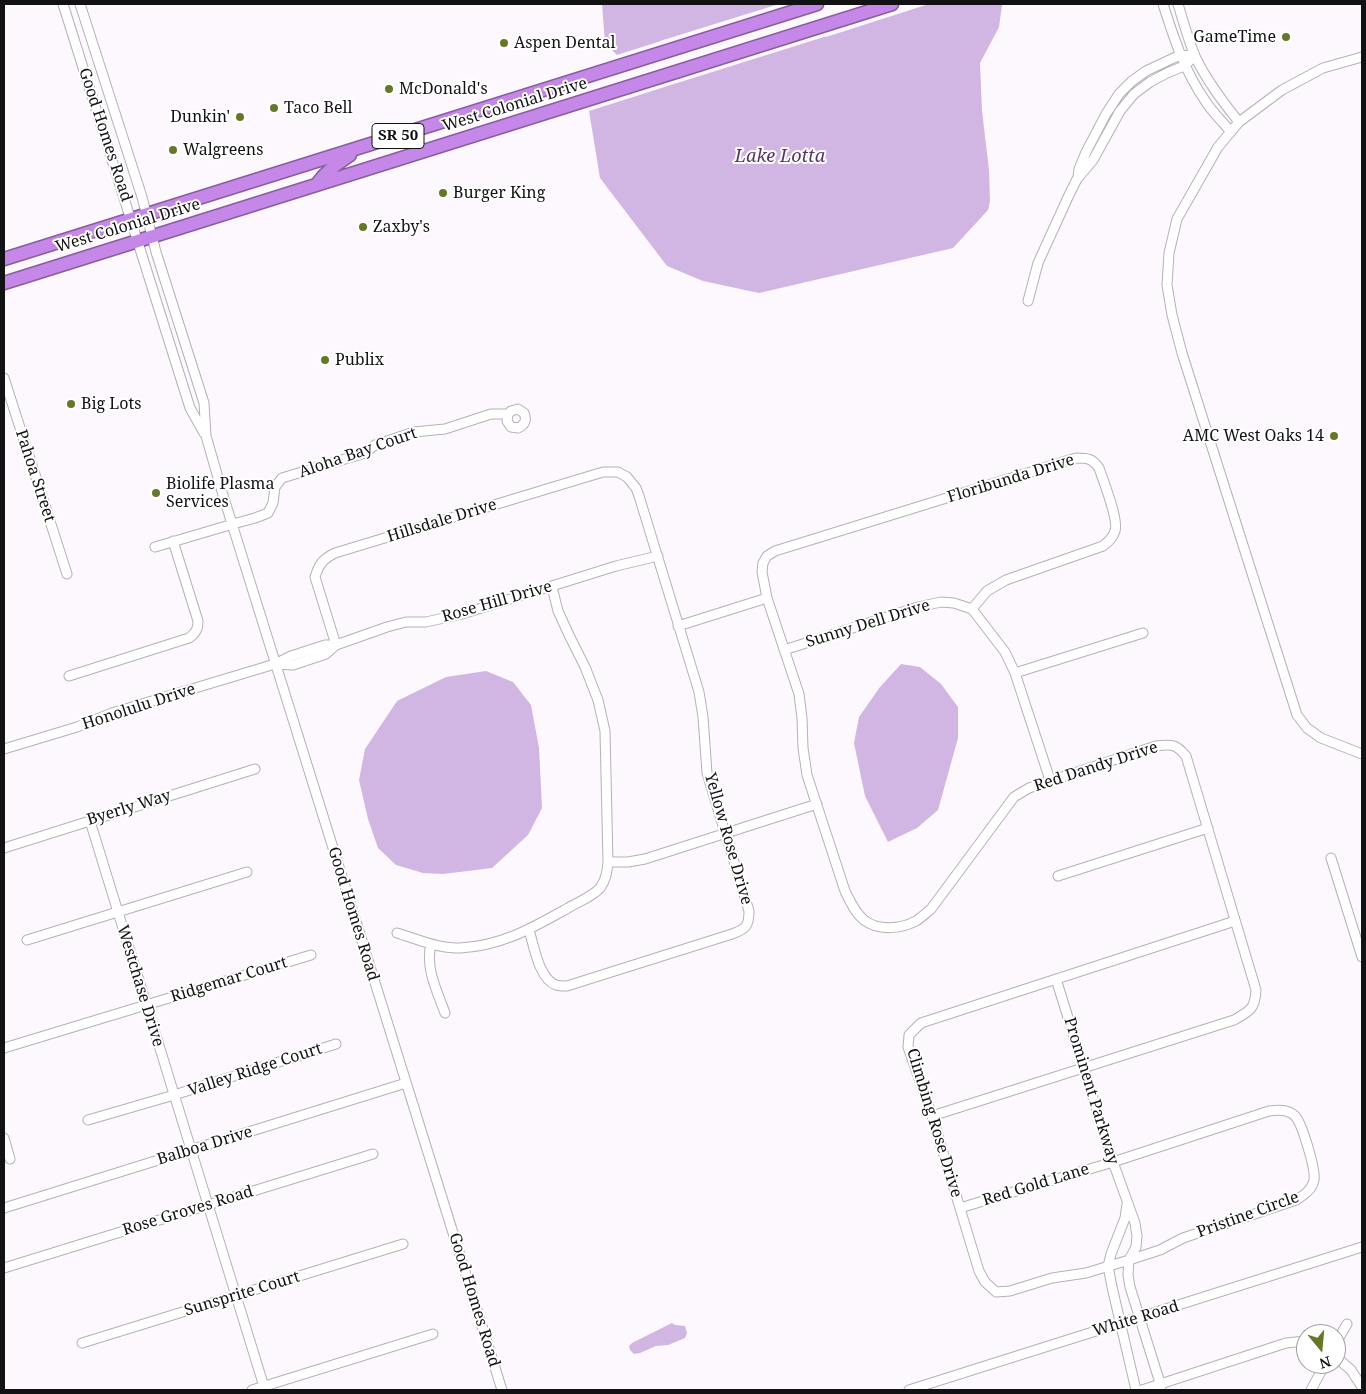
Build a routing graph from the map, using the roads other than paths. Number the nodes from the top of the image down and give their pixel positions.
1 (63, 4) edge
2 (80, 4) edge
3 (817, 4) edge
4 (892, 4) edge
5 (1163, 4) edge
6 (1178, 4) edge
7 (1180, 55) junction
8 (1196, 56) junction
9 (1362, 57) edge
10 (1184, 66) junction
11 (582, 78) junction
12 (569, 82) junction
13 (588, 99) junction
14 (575, 103) junction
15 (1240, 122) junction
16 (1231, 132) junction
17 (360, 148) junction
18 (1077, 180) junction
19 (316, 184) junction
20 (147, 214) junction
21 (132, 219) junction
22 (152, 236) junction
23 (138, 240) junction
24 (4, 259) edge
25 (4, 283) edge
26 (1028, 301) dead end
27 (4, 378) edge
28 (508, 414) dead end
29 (206, 436) junction
30 (639, 496) joint
31 (233, 524) junction
32 (173, 541) junction
33 (155, 547) dead end
34 (658, 556) junction
35 (67, 574) dead end
36 (552, 587) junction
37 (768, 598) junction
38 (972, 610) junction
39 (678, 626) junction
40 (1143, 633) dead end
41 (336, 645) junction
42 (784, 650) junction
43 (275, 664) junction
44 (1015, 673) junction
45 (69, 676) dead end
46 (4, 749) edge
47 (1362, 754) edge
48 (255, 769) dead end
49 (1050, 780) junction
50 (817, 804) junction
51 (90, 821) junction
52 (1208, 828) junction
53 (726, 834) junction
54 (4, 848) edge
55 (1331, 858) dead end
56 (608, 862) junction
57 (247, 872) dead end
58 (1058, 876) dead end
59 (118, 912) junction
60 (1235, 921) junction
61 (529, 930) junction
62 (396, 933) dead end
63 (27, 940) dead end
64 (431, 944) junction
65 (311, 955) dead end
66 (1362, 957) edge
67 (1056, 979) junction
68 (146, 1005) junction
69 (445, 1013) dead end
70 (336, 1044) dead end
71 (4, 1048) edge
72 (1083, 1068) junction
73 (406, 1083) junction
74 (174, 1095) junction
75 (932, 1116) junction
76 (88, 1120) dead end
77 (4, 1138) edge
78 (191, 1150) junction
79 (373, 1154) dead end
80 (10, 1159) dead end
81 (1113, 1162) junction
82 (1127, 1202) junction
83 (208, 1205) junction
84 (4, 1208) edge
85 (960, 1208) junction
86 (402, 1244) dead end
87 (1362, 1247) edge
88 (1129, 1260) junction
89 (1108, 1266) junction
90 (4, 1268) edge
91 (236, 1296) junction
92 (1141, 1318) junction
93 (1121, 1324) junction
94 (433, 1334) dead end
95 (1296, 1342) edge
96 (82, 1343) dead end
97 (1346, 1365) edge
98 (1319, 1374) edge
99 (1161, 1387) edge
100 (1362, 1387) edge
101 (264, 1388) edge
102 (252, 1390) edge
103 (502, 1390) edge
104 (909, 1390) edge
105 (1136, 1390) edge
106 (1142, 1390) edge
107 (1310, 1390) edge

1 - 21 street, Good Homes Road
2 - 20 street, Good Homes Road
3 - 11 highway, West Colonial Drive / SR 50
4 - 13 highway, West Colonial Drive / SR 50
5 - 7 street
6 - 8 street
7 - 8 street
7 - 10 street
7 - 18 street
8 - 10 street
8 - 15 street
9 - 15 street
10 - 16 street
10 - 18 street
11 - 12 highway, West Colonial Drive / SR 50
11 - 13 highway
12 - 14 highway
12 - 17 highway, West Colonial Drive / SR 50
13 - 14 highway, West Colonial Drive / SR 50
14 - 19 highway, West Colonial Drive / SR 50
15 - 16 street
16 - 47 street
17 - 19 highway
17 - 20 highway, West Colonial Drive / SR 50
18 - 26 street
19 - 22 highway, West Colonial Drive / SR 50
20 - 21 highway, West Colonial Drive / SR 50
20 - 22 street, Good Homes Road
21 - 23 street, Good Homes Road
21 - 24 highway, West Colonial Drive / SR 50
22 - 23 highway, West Colonial Drive / SR 50
22 - 29 street, Good Homes Road
23 - 25 highway, West Colonial Drive / SR 50
23 - 29 street, Good Homes Road
27 - 35 street, Pahoa Street
28 - 31 street, Aloha Bay Court
29 - 31 street, Good Homes Road
30 - 34 street, Yellow Rose Drive
30 - 41 street, Hillsdale Drive
31 - 32 street
31 - 43 street, Good Homes Road
32 - 33 street
32 - 45 street
34 - 36 street, Rose Hill Drive
34 - 39 street, Yellow Rose Drive
36 - 41 street, Rose Hill Drive
36 - 56 street
37 - 38 street, Floribunda Drive
37 - 39 street
37 - 42 street, Red Dandy Drive
38 - 42 street, Sunny Dell Drive
38 - 44 street
39 - 53 street, Yellow Rose Drive
40 - 44 street
41 - 43 street, Rose Hill Drive
42 - 50 street, Red Dandy Drive
43 - 46 street, Honolulu Drive
43 - 73 street, Good Homes Road
44 - 49 street
48 - 51 street, Byerly Way
49 - 50 street, Red Dandy Drive
49 - 52 street, Red Dandy Drive
50 - 53 street
51 - 54 street, Byerly Way
51 - 59 street, Westchase Drive
52 - 58 street
52 - 60 street, Red Dandy Drive
53 - 56 street
53 - 61 street, Yellow Rose Drive
55 - 66 street
56 - 61 street
57 - 59 street
59 - 63 street
59 - 68 street, Westchase Drive
60 - 67 street, Climbing Rose Drive
60 - 72 street, Red Dandy Drive
61 - 64 street
62 - 64 street
64 - 69 street
65 - 68 street, Ridgemar Court
67 - 72 street, Prominent Parkway
67 - 75 street, Climbing Rose Drive
68 - 71 street, Ridgemar Court
68 - 74 street, Westchase Drive
70 - 74 street, Valley Ridge Court
72 - 75 street, Red Dandy Drive
72 - 81 street, Prominent Parkway
73 - 78 street, Balboa Drive
73 - 103 street, Good Homes Road
74 - 76 street, Valley Ridge Court
74 - 78 street, Westchase Drive
75 - 85 street, Climbing Rose Drive
77 - 80 street
78 - 83 street, Westchase Drive
78 - 84 street, Balboa Drive
79 - 83 street, Rose Groves Road
81 - 82 street, Prominent Parkway
81 - 85 street, Red Gold Lane
81 - 88 street, Pristine Circle
82 - 88 street, Prominent Parkway
82 - 89 street
83 - 90 street, Rose Groves Road
83 - 91 street, Westchase Drive
85 - 89 street, Climbing Rose Drive
86 - 91 street, Sunsprite Court
87 - 92 street, White Road
88 - 89 street, Climbing Rose Drive
88 - 92 street, Prominent Parkway
89 - 93 street
91 - 96 street, Sunsprite Court
91 - 101 street, Westchase Drive
92 - 93 street, White Road
92 - 99 street, Prominent Parkway
93 - 104 street, White Road
93 - 105 street
94 - 101 street
95 - 99 street
97 - 100 street
98 - 107 street
99 - 106 street
101 - 102 street

